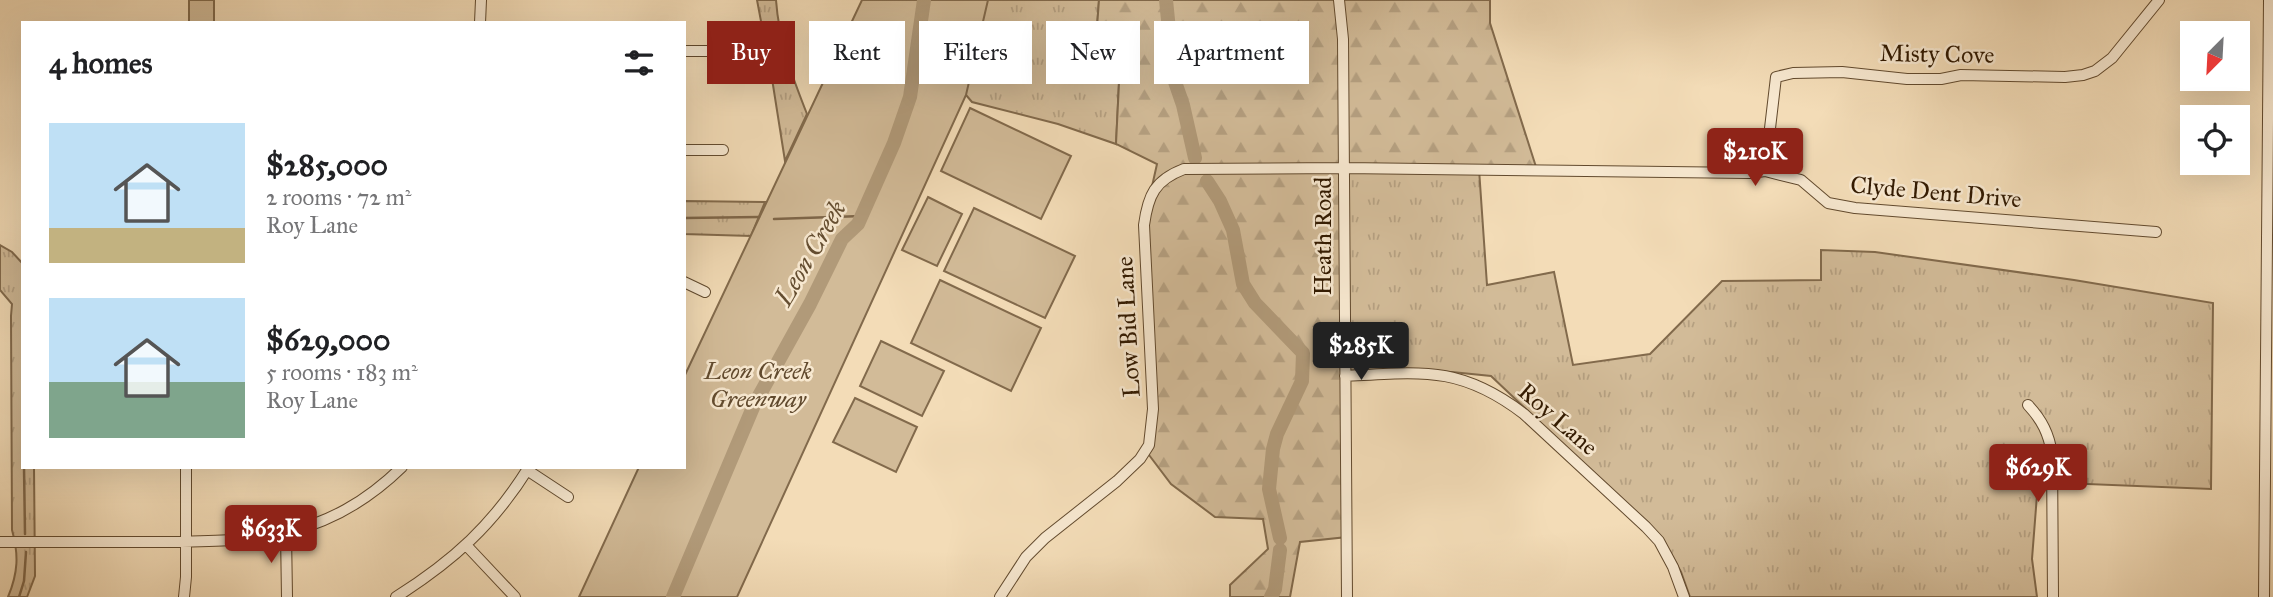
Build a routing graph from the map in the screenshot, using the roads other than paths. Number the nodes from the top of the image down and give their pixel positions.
1 (481, 0) edge
2 (1339, 0) edge
3 (2159, 0) edge
4 (2269, 0) edge
5 (2271, 17) edge
6 (480, 21) edge
7 (686, 51) edge
8 (707, 51) edge
9 (2271, 118) edge
10 (686, 150) edge
11 (723, 150) dead end
12 (1344, 168) junction
13 (1765, 171) junction
14 (2270, 216) edge
15 (2156, 232) dead end
16 (686, 283) edge
17 (705, 292) dead end
18 (2270, 318) edge
19 (1345, 376) junction
20 (2028, 405) dead end
21 (186, 469) edge
22 (400, 469) edge
23 (528, 469) edge
24 (568, 497) dead end
25 (286, 533) junction
26 (187, 541) junction
27 (0, 542) edge
28 (466, 545) junction
29 (2269, 559) edge
30 (184, 597) edge
31 (287, 597) edge
32 (396, 597) edge
33 (515, 597) edge
34 (1000, 597) edge
35 (1347, 597) edge
36 (1684, 597) edge
37 (2053, 597) edge
38 (2264, 597) edge

1 - 6 street
2 - 12 street, Heath Road
3 - 13 street, Misty Cove
4 - 5 street
5 - 9 street
7 - 8 street
9 - 14 street
10 - 11 street
12 - 13 street, Clyde Dent Drive
12 - 19 street, Heath Road
12 - 34 street, Low Bid Lane
13 - 15 street, Clyde Dent Drive
14 - 18 street
16 - 17 street
18 - 29 street
19 - 35 street, Heath Road
19 - 36 street, Roy Lane
20 - 37 street
21 - 26 street
22 - 25 street
23 - 24 street
23 - 28 street
25 - 26 street
25 - 31 street
26 - 27 street
26 - 30 street
28 - 32 street
28 - 33 street
29 - 38 street

